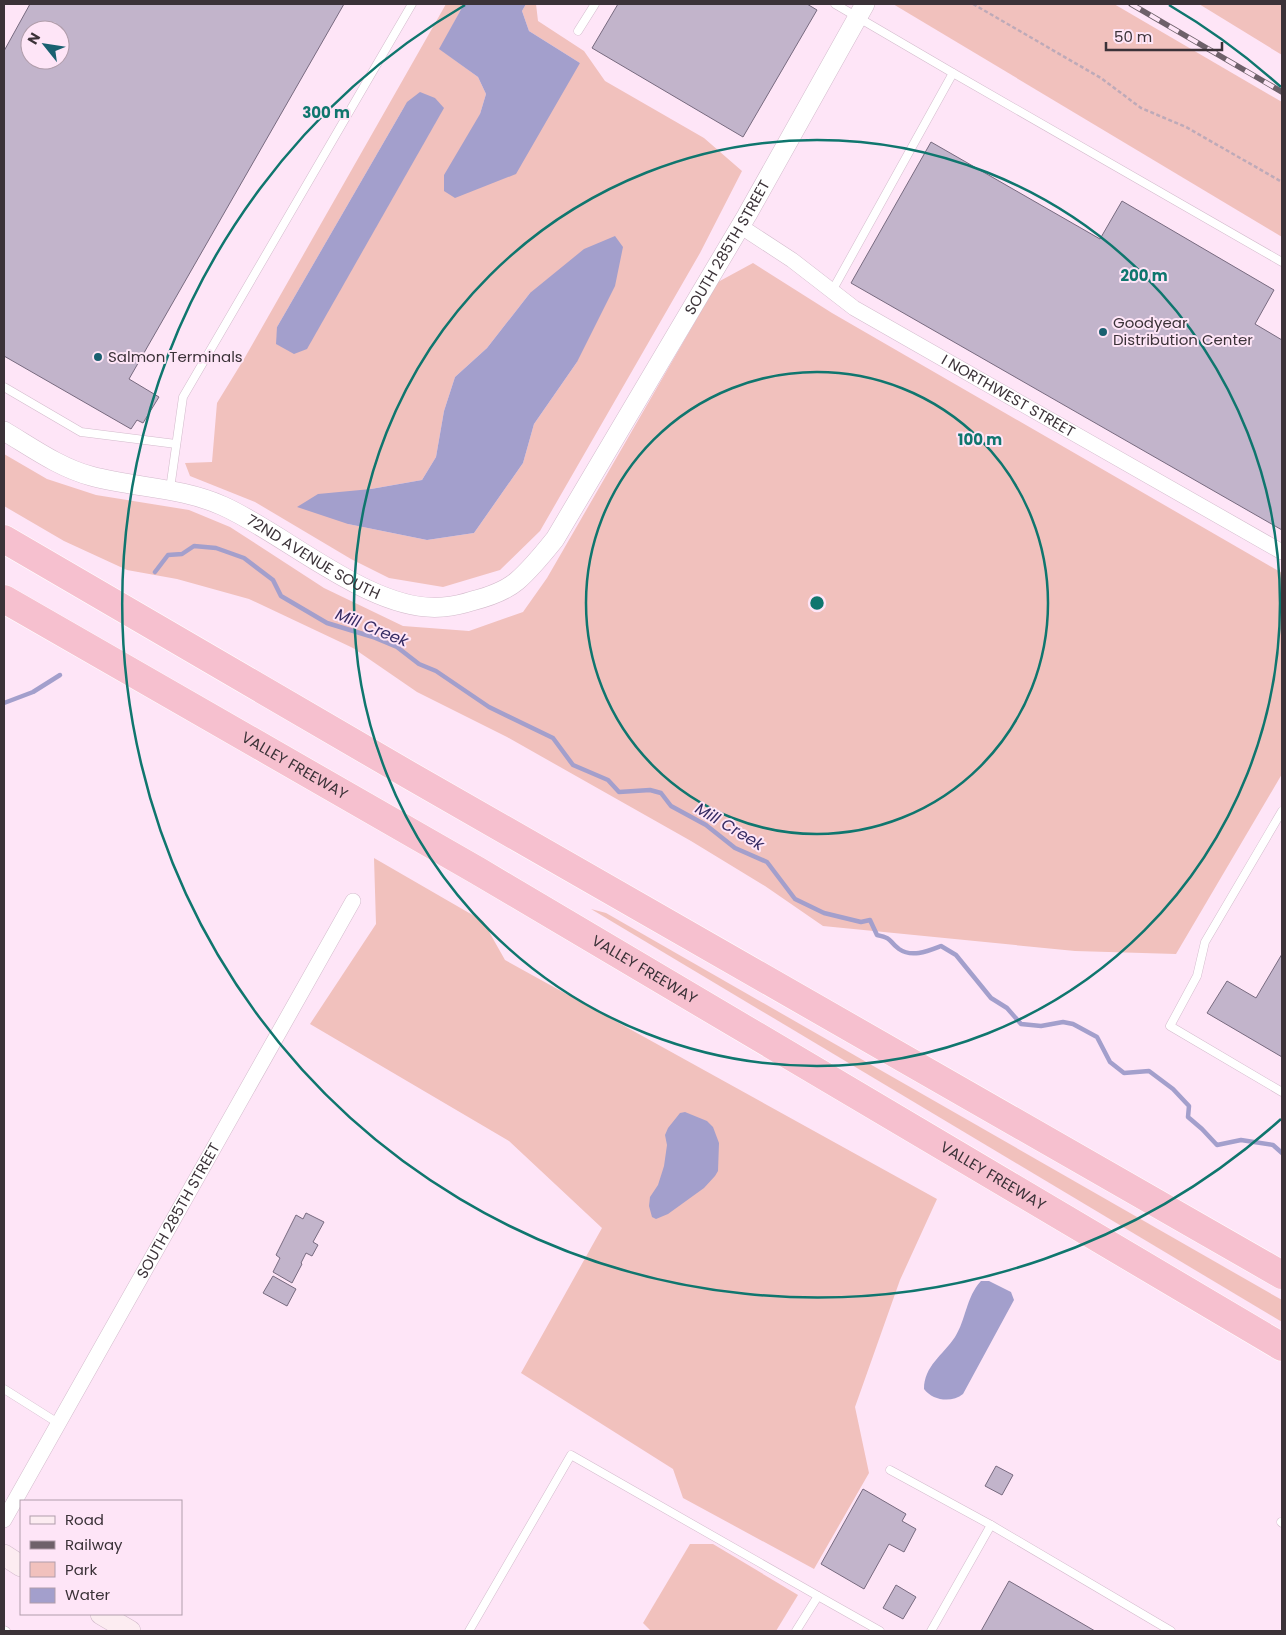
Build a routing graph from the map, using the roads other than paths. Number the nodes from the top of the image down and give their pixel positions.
1 (412, 4) edge
2 (595, 4) edge
3 (835, 4) edge
4 (861, 11) edge
5 (578, 31) dead end
6 (953, 73) junction
7 (740, 226) junction
8 (1282, 262) edge
9 (832, 291) junction
10 (4, 387) edge
11 (4, 431) edge
12 (176, 444) junction
13 (584, 488) joint
14 (170, 490) junction
15 (4, 539) edge
16 (1282, 552) edge
17 (4, 599) edge
18 (1282, 811) edge
19 (353, 902) dead end
20 (1282, 1092) edge
21 (1282, 1275) edge
22 (1282, 1347) edge
23 (4, 1389) edge
24 (58, 1423) junction
25 (890, 1470) dead end
26 (8, 1501) edge
27 (4, 1520) edge
28 (991, 1525) junction
29 (4, 1555) edge
30 (20, 1565) edge
31 (818, 1596) junction
32 (103, 1615) edge
33 (130, 1631) edge
34 (469, 1631) edge
35 (796, 1631) edge
36 (880, 1631) edge
37 (931, 1631) edge
38 (1171, 1631) edge

1 - 12 lane
2 - 5 lane
3 - 4 lane
4 - 6 lane
4 - 7 street, SOUTH 285TH STREET
6 - 8 lane
6 - 9 lane
7 - 9 street, I NORTHWEST STREET
7 - 13 street, SOUTH 285TH STREET
9 - 16 street, I NORTHWEST STREET
10 - 12 lane
11 - 14 street, 72ND AVENUE SOUTH
12 - 14 lane
13 - 14 street, 72ND AVENUE SOUTH
15 - 21 highway
17 - 22 highway, VALLEY FREEWAY
18 - 20 lane
19 - 24 street, SOUTH 285TH STREET
23 - 24 lane
24 - 26 street, SOUTH 285TH STREET
25 - 28 lane
26 - 27 street, SOUTH 285TH STREET
28 - 37 lane
28 - 38 lane
29 - 30 main road
31 - 34 lane
31 - 35 lane
31 - 36 lane
32 - 33 main road

